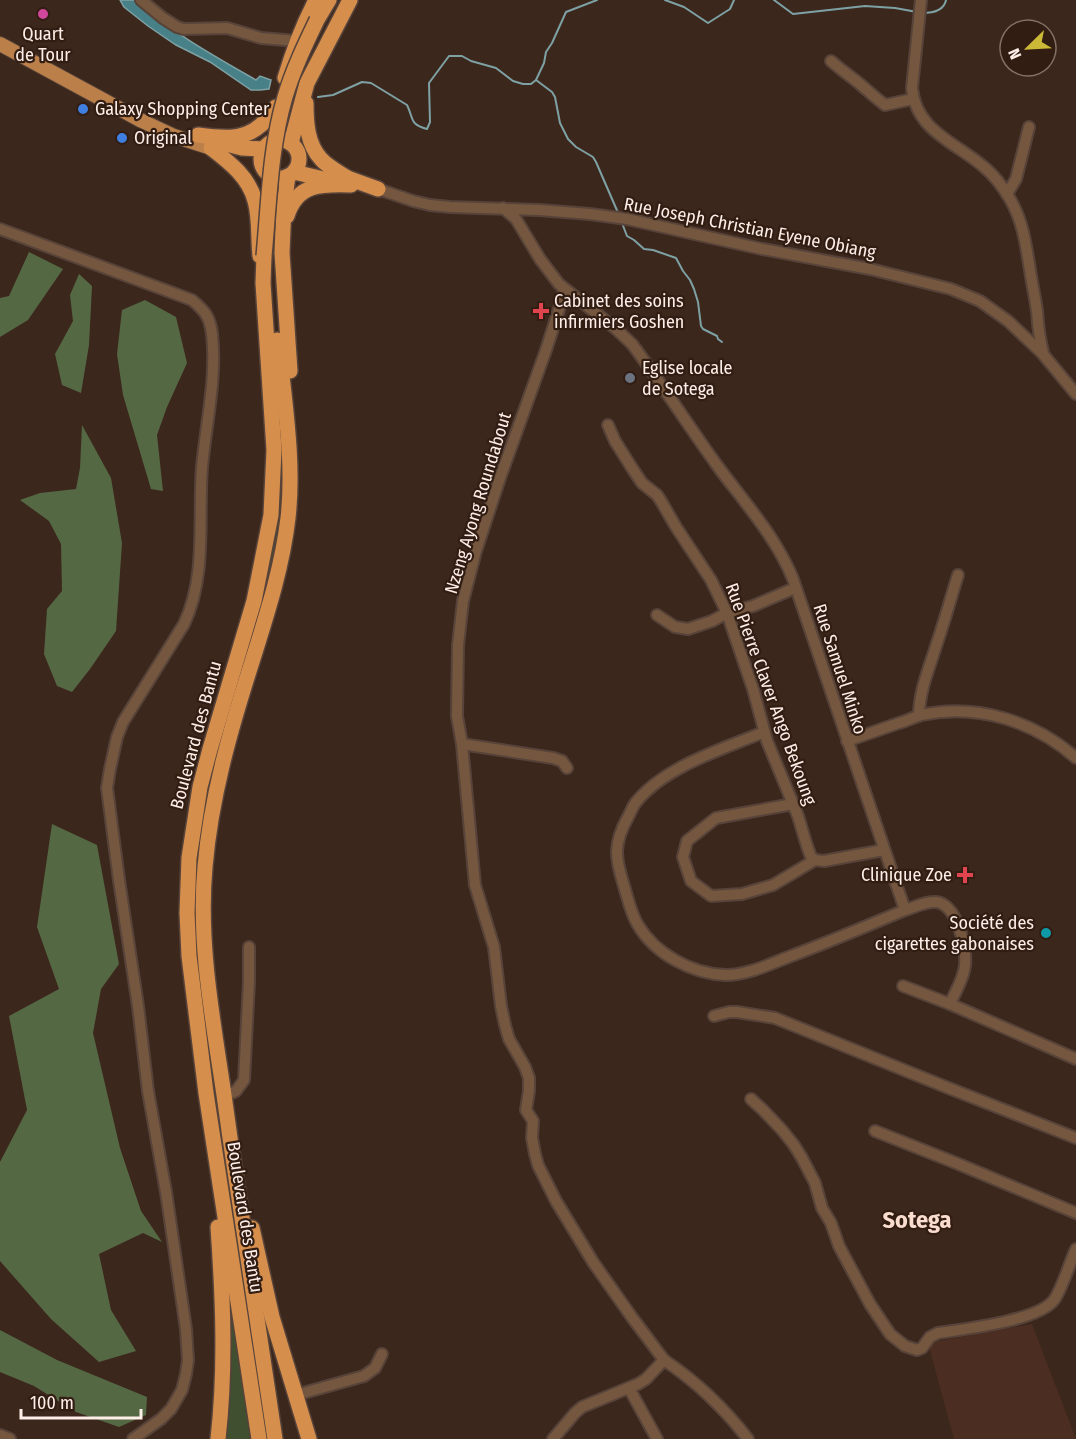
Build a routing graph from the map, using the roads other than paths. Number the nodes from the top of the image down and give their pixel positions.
1 (141, 0) edge
2 (316, 0) edge
3 (329, 0) edge
4 (340, 0) edge
5 (350, 0) edge
6 (920, 3) edge
7 (321, 23) junction
8 (0, 35) edge
9 (297, 41) junction
10 (0, 44) edge
11 (831, 62) dead end
12 (307, 86) junction
13 (913, 99) junction
14 (276, 107) junction
15 (1029, 127) dead end
16 (198, 135) junction
17 (211, 148) junction
18 (295, 148) junction
19 (265, 157) junction
20 (291, 174) junction
21 (350, 182) junction
22 (378, 189) joint
23 (1007, 194) junction
24 (503, 208) junction
25 (539, 210) junction
26 (0, 228) edge
27 (282, 233) junction
28 (526, 237) junction
29 (266, 258) junction
30 (564, 289) junction
31 (1038, 322) junction
32 (1017, 330) junction
33 (1046, 358) junction
34 (1076, 394) edge
35 (608, 425) dead end
36 (288, 518) junction
37 (956, 579) dead end
38 (795, 588) junction
39 (727, 613) junction
40 (657, 615) dead end
41 (919, 716) junction
42 (764, 732) junction
43 (847, 741) junction
44 (462, 744) junction
45 (1076, 758) edge
46 (567, 768) dead end
47 (793, 804) junction
48 (884, 849) junction
49 (815, 860) junction
50 (905, 910) junction
51 (249, 947) dead end
52 (903, 986) dead end
53 (950, 1004) junction
54 (714, 1016) dead end
55 (1076, 1059) edge
56 (206, 1093) junction
57 (224, 1097) junction
58 (751, 1099) dead end
59 (875, 1131) dead end
60 (229, 1134) junction
61 (1076, 1138) edge
62 (1076, 1213) edge
63 (1076, 1249) edge
64 (382, 1354) dead end
65 (664, 1360) junction
66 (629, 1388) junction
67 (296, 1395) junction
68 (0, 1435) edge
69 (10, 1439) edge
70 (133, 1439) edge
71 (218, 1439) edge
72 (259, 1439) edge
73 (275, 1439) edge
74 (309, 1439) edge
75 (553, 1439) edge
76 (657, 1439) edge
77 (748, 1439) edge

1 - 9 street
2 - 9 highway
3 - 7 highway
4 - 7 highway
5 - 12 highway
6 - 13 street
7 - 29 highway, bridge
8 - 16 main road
9 - 14 highway
10 - 17 main road
11 - 13 street
12 - 18 highway
12 - 21 highway
13 - 23 street
14 - 16 highway
14 - 19 highway
15 - 23 street
16 - 19 highway
17 - 19 highway
17 - 29 highway
18 - 19 highway
18 - 20 highway
18 - 21 highway
19 - 20 highway
19 - 29 highway
20 - 21 highway
20 - 27 highway
21 - 22 highway
21 - 27 highway
22 - 24 street, Rue Joseph Christian Eyene Obiang
23 - 31 street
24 - 25 street, Rue Joseph Christian Eyene Obiang
24 - 28 street, Rue Samuel Minko
25 - 28 street
25 - 32 street, Rue Joseph Christian Eyene Obiang
26 - 70 street
27 - 36 highway
28 - 30 street, Rue Samuel Minko
29 - 36 highway, Boulevard des Bantu
29 - 56 highway, Boulevard des Bantu
30 - 38 street, Rue Samuel Minko
30 - 44 street, Nzeng Ayong Roundabout
31 - 32 street
31 - 33 street
32 - 33 street, Rue Joseph Christian Eyene Obiang
33 - 34 street, Rue Joseph Christian Eyene Obiang
35 - 39 street, Rue Pierre Claver Ango Bekoung
36 - 57 highway, Boulevard des Bantu
37 - 41 street
38 - 39 street
38 - 43 street, Rue Samuel Minko
39 - 40 street
39 - 42 street, Rue Pierre Claver Ango Bekoung
41 - 43 street
41 - 45 street
42 - 47 street, Rue Pierre Claver Ango Bekoung
42 - 50 street
43 - 48 street, Rue Samuel Minko
44 - 46 street
44 - 65 street, Nzeng Ayong Roundabout
47 - 49 street, Rue Pierre Claver Ango Bekoung
47 - 49 street
48 - 49 street
48 - 50 street, Rue Samuel Minko
50 - 53 street
51 - 57 street
52 - 53 street
53 - 55 street
54 - 61 street
56 - 71 highway
56 - 72 highway, Boulevard des Bantu
57 - 60 highway, Boulevard des Bantu
58 - 63 street
59 - 62 street
60 - 67 highway
60 - 73 highway, Boulevard des Bantu
64 - 67 street
65 - 66 street
65 - 77 street, Nzeng Ayong Roundabout
66 - 75 street
66 - 76 street
67 - 74 highway
68 - 69 street

